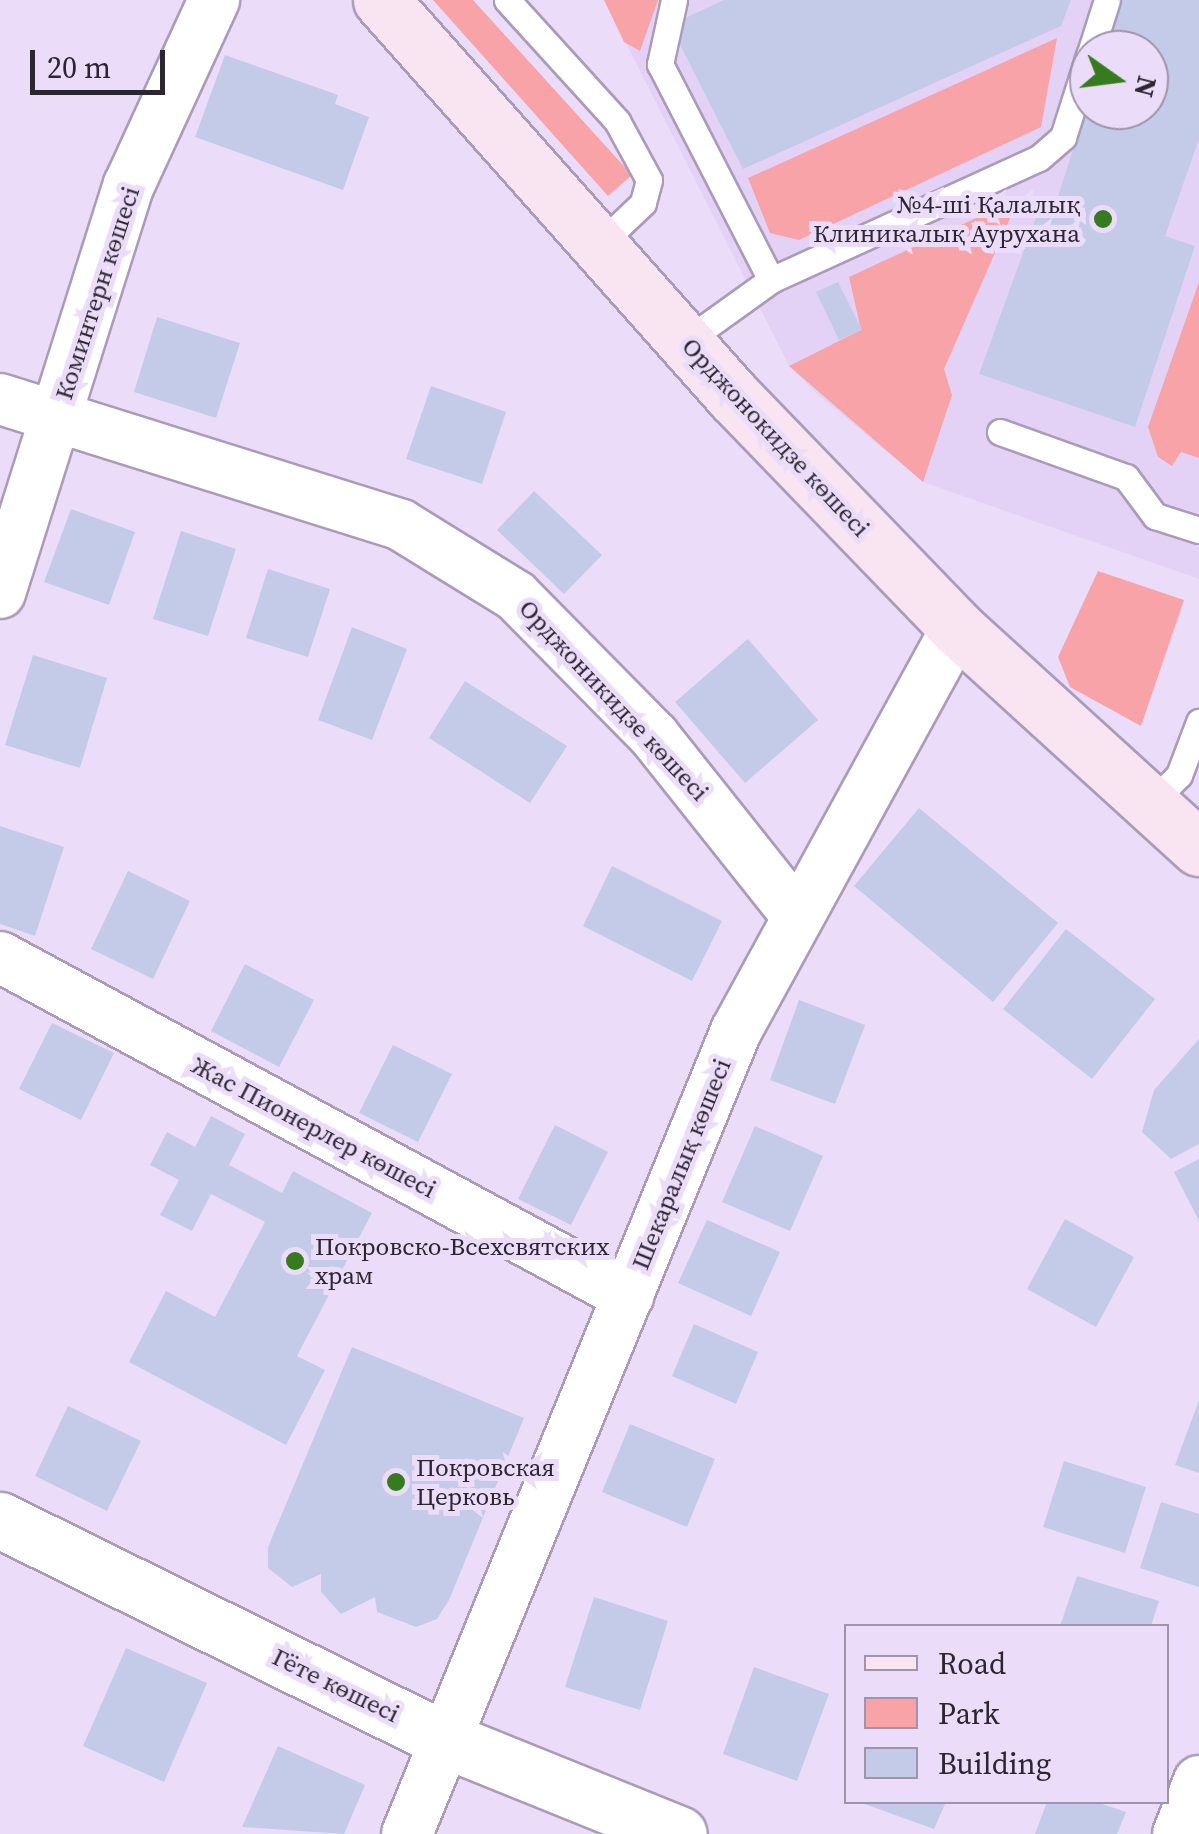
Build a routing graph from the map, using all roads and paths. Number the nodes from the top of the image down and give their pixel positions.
1 (214, 0) edge
2 (381, 0) edge
3 (506, 0) edge
4 (674, 0) edge
5 (1107, 0) edge
6 (1097, 30) edge
7 (1069, 118) edge
8 (601, 243) junction
9 (770, 280) junction
10 (686, 341) junction
11 (0, 399) edge
12 (58, 417) junction
13 (1000, 432) dead end
14 (1199, 530) edge
15 (0, 593) edge
16 (957, 628) junction
17 (1199, 722) edge
18 (1150, 804) junction
19 (1199, 848) edge
20 (794, 912) junction
21 (0, 958) edge
22 (628, 1296) junction
23 (0, 1520) edge
24 (446, 1740) junction
25 (1199, 1781) edge
26 (407, 1834) edge
27 (679, 1834) edge
28 (1178, 1834) edge

1 - 12 street, Коминтерн көшесі
2 - 8 main road, Орджонокидзе көшесі
3 - 8 lane
4 - 9 lane
5 - 6 lane
7 - 9 lane
8 - 10 main road, Орджонокидзе көшесі
9 - 10 lane
10 - 16 main road, Орджонокидзе көшесі
11 - 12 street, Орджоникидзе көшесі
12 - 15 street, Коминтерн көшесі
12 - 20 street, Орджоникидзе көшесі
13 - 14 lane
16 - 18 main road, Орджонокидзе көшесі
16 - 20 street, Шекаралық көшесі
17 - 18 lane
18 - 19 main road, Орджонокидзе көшесі
20 - 22 street, Шекаралық көшесі
21 - 22 street, Жас Пионерлер көшесі
22 - 24 street, Шекаралық көшесі
23 - 24 street, Гёте көшесі
24 - 26 street, Шекаралық көшесі
24 - 27 street, Гёте көшесі
25 - 28 street

